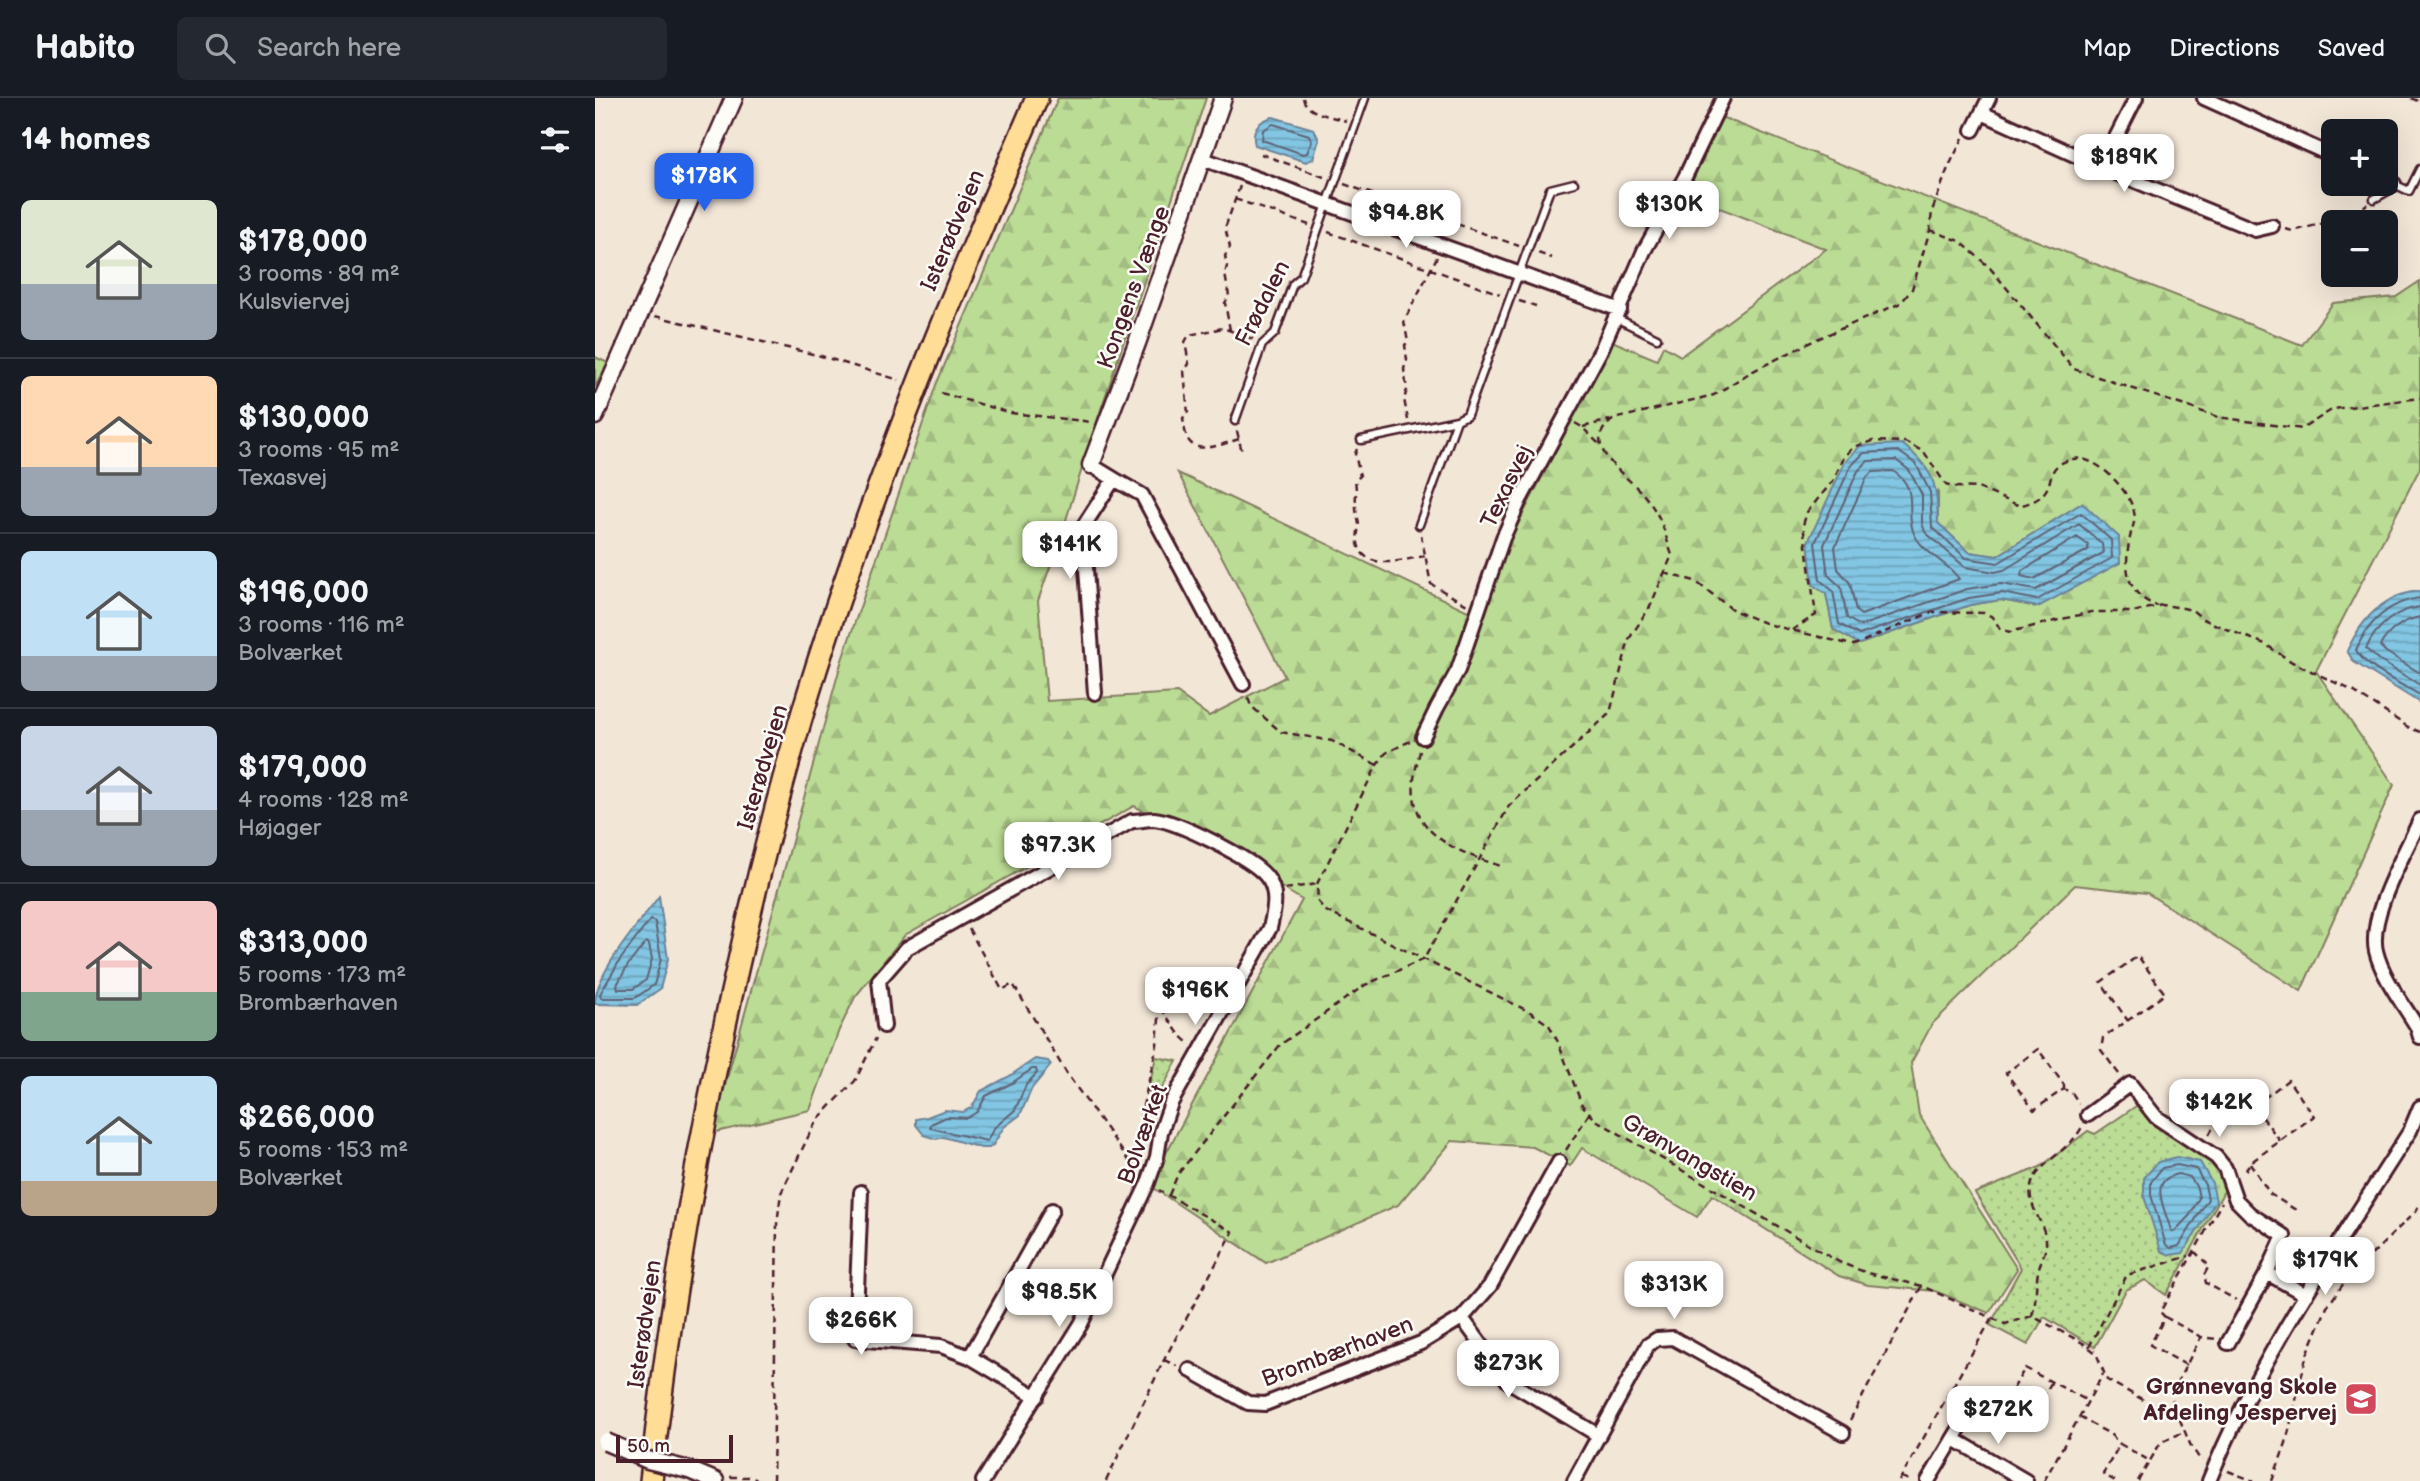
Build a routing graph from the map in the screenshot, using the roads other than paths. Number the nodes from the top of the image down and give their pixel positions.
1 (734, 98) edge
2 (1037, 98) edge
3 (1223, 98) edge
4 (1365, 98) edge
5 (1723, 98) edge
6 (1989, 98) edge
7 (2136, 98) edge
8 (2204, 98) edge
9 (1982, 113) junction
10 (1973, 130) road end
11 (2321, 151) edge
12 (1203, 159) junction
13 (2101, 167) junction
14 (2420, 169) edge
15 (1574, 183) dead end
16 (2398, 186) edge
17 (2380, 196) edge
18 (2374, 200) road end
19 (1327, 204) junction
20 (2272, 226) road end
21 (1519, 274) junction
22 (1618, 314) junction
23 (1657, 338) dead end
24 (595, 416) edge
25 (1457, 420) junction
26 (1235, 421) road end
27 (1361, 440) road end
28 (1091, 465) joint
29 (1114, 478) junction
30 (1419, 525) road end
31 (1243, 684) road end
32 (1095, 693) dead end
33 (1423, 737) road end
34 (2420, 820) edge
35 (884, 1026) road end
36 (2420, 1037) edge
37 (2420, 1107) edge
38 (2088, 1115) road end
39 (1559, 1161) road end
40 (861, 1192) dead end
41 (1052, 1210) dead end
42 (2267, 1273) junction
43 (2306, 1295) junction
44 (1462, 1318) junction
45 (2228, 1343) road end
46 (970, 1357) junction
47 (1190, 1370) dead end
48 (1037, 1397) junction
49 (1974, 1404) road end
50 (1843, 1433) road end
51 (1598, 1434) junction
52 (601, 1439) edge
53 (1954, 1439) junction
54 (704, 1477) edge
55 (651, 1481) edge
56 (983, 1481) edge
57 (1574, 1481) edge
58 (1928, 1481) edge
59 (2027, 1481) edge
60 (2209, 1481) edge

1 - 24 street
2 - 55 highway, Isterødvejen
3 - 12 street, Kongens Vænge
4 - 19 lane, Frødalen
5 - 22 street, Texasvej
6 - 9 street
7 - 13 street
8 - 11 street
9 - 10 street
9 - 13 street
12 - 19 street
12 - 28 street, Kongens Vænge
13 - 20 street
14 - 16 lane
15 - 21 lane
17 - 18 lane
19 - 21 street
19 - 26 lane, Frødalen
21 - 22 street
21 - 25 lane
22 - 23 lane
22 - 33 street, Texasvej
25 - 27 lane
25 - 30 lane
28 - 29 street, Kongens Vænge
29 - 31 street, Kongens Vænge
29 - 32 street
34 - 36 street
35 - 48 street, Bolværket
37 - 43 street
38 - 42 street
39 - 44 street, Brombærhaven
40 - 46 street
41 - 46 street
42 - 43 street
42 - 45 street
43 - 60 street
44 - 47 street, Brombærhaven
44 - 51 street
46 - 48 street
48 - 56 street, Bolværket
49 - 53 street
50 - 51 street
51 - 57 street
52 - 54 street, bridge
53 - 58 street
53 - 59 street

